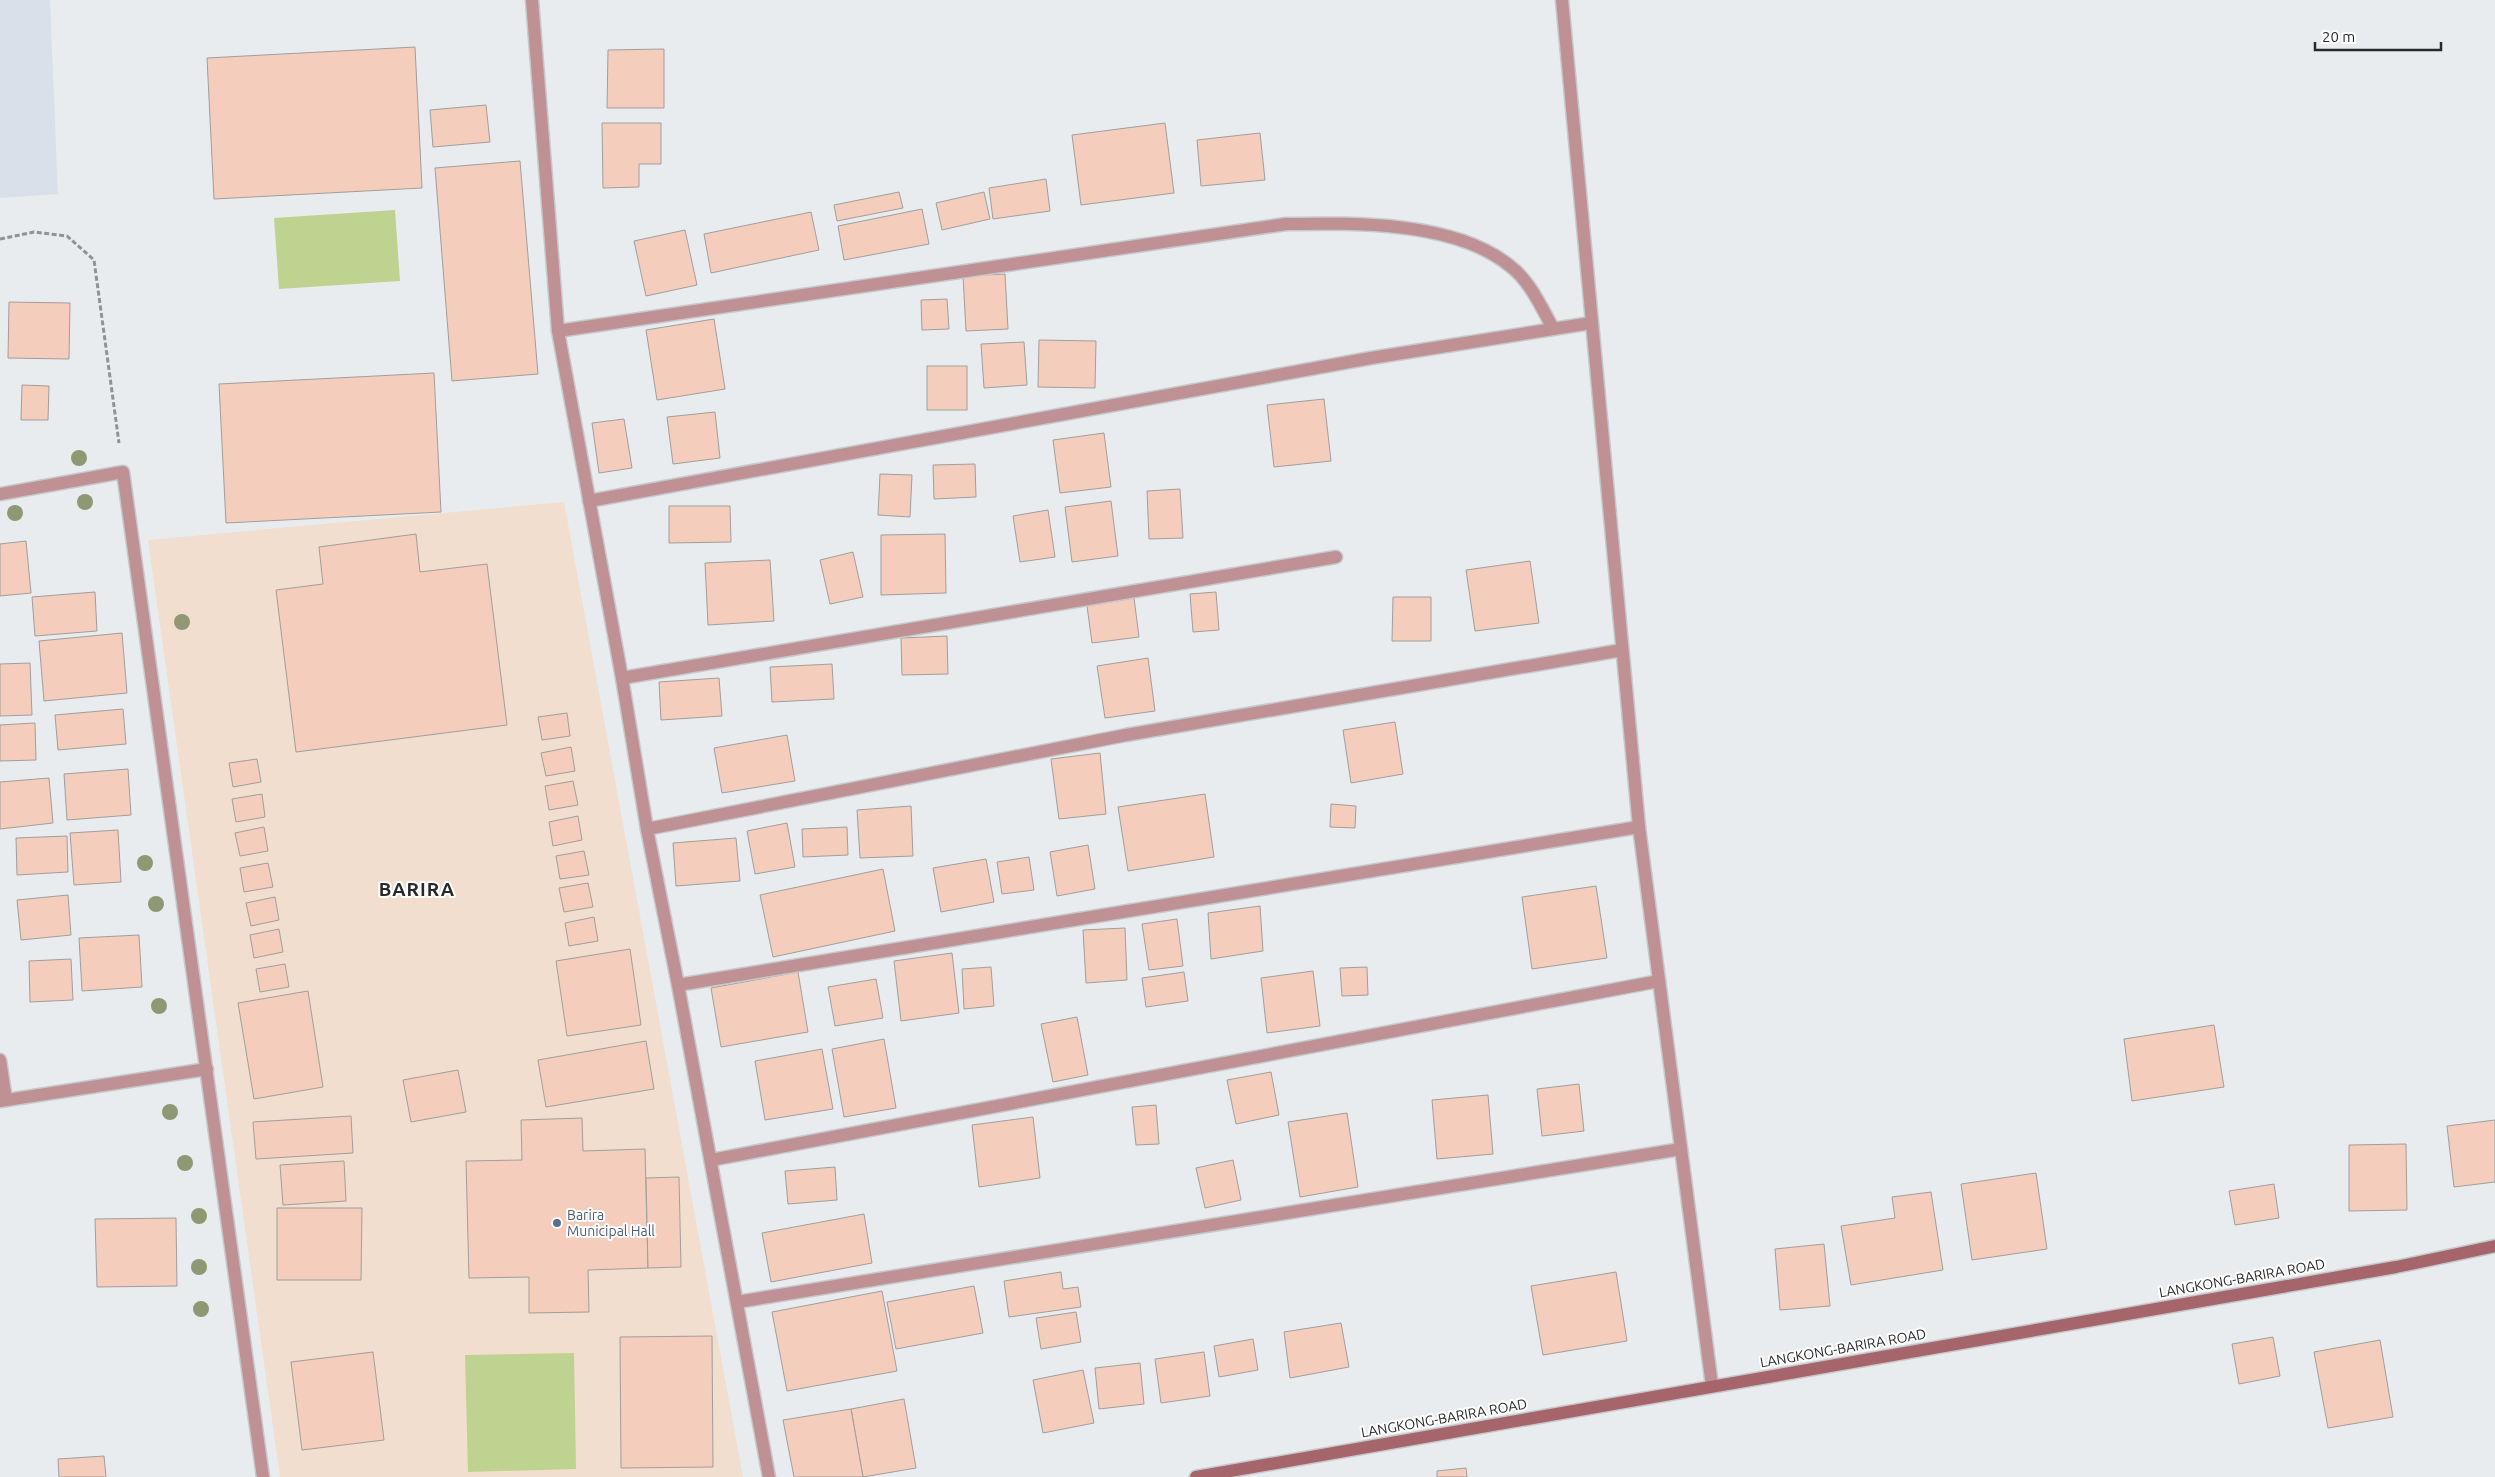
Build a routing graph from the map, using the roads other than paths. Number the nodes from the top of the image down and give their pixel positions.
1 (532, 0) edge
2 (1562, 0) edge
3 (1591, 324) junction
4 (1553, 328) junction
5 (558, 331) junction
6 (0, 494) edge
7 (590, 501) junction
8 (1336, 558) dead end
9 (1622, 650) junction
10 (622, 678) junction
11 (1639, 827) junction
12 (647, 829) junction
13 (1659, 982) junction
14 (678, 985) junction
15 (0, 1060) edge
16 (207, 1069) junction
17 (3, 1100) edge
18 (1681, 1149) junction
19 (711, 1160) junction
20 (2495, 1246) edge
21 (737, 1302) junction
22 (1712, 1386) junction
23 (263, 1477) edge
24 (769, 1477) edge
25 (1196, 1477) edge

1 - 5 street
2 - 3 street
3 - 4 street
3 - 9 street
4 - 5 street
4 - 7 street
5 - 7 street
6 - 16 street
7 - 10 street
8 - 10 street
9 - 11 street
9 - 12 street
10 - 12 street
11 - 13 street
11 - 14 street
12 - 14 street
13 - 18 street
13 - 19 street
14 - 19 street
15 - 17 street
16 - 17 street
16 - 23 street
18 - 21 street
18 - 22 street
19 - 21 street
20 - 22 main road, LANGKONG-BARIRA ROAD
21 - 24 street
22 - 25 main road, LANGKONG-BARIRA ROAD

